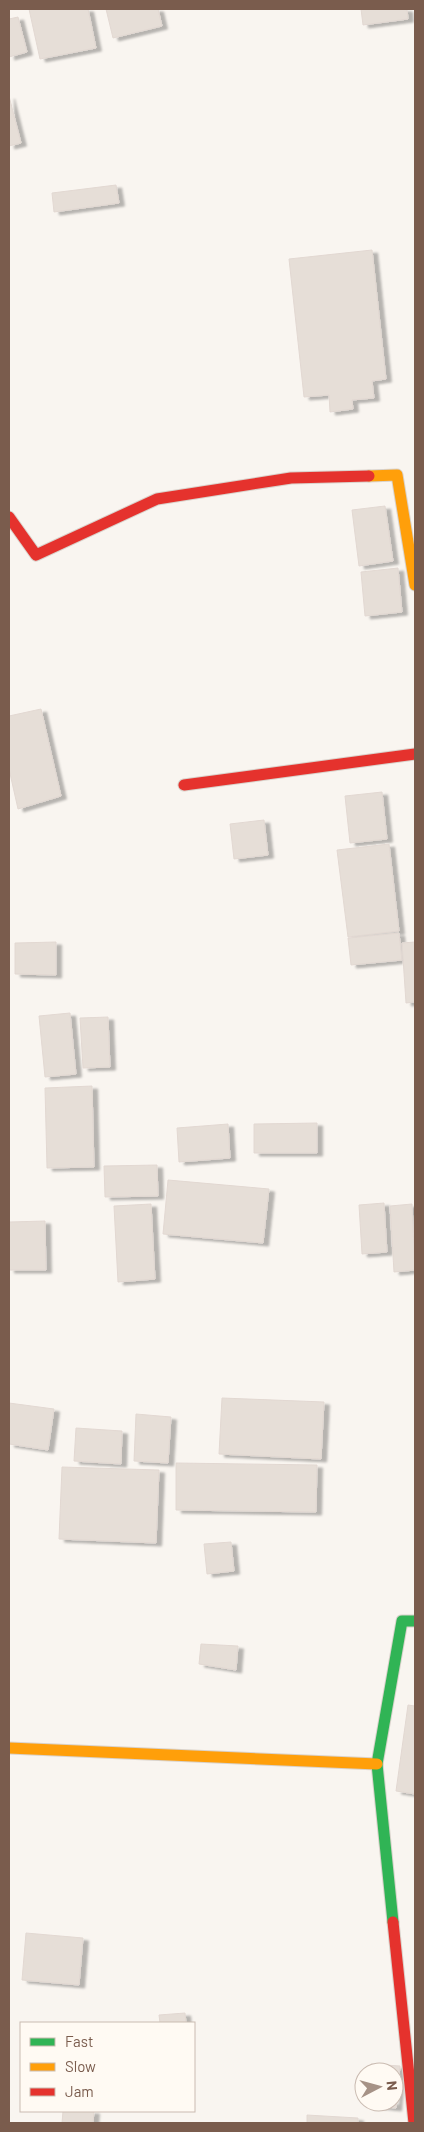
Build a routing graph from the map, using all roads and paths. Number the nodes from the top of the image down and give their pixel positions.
1 (9, 517) edge
2 (415, 584) edge
3 (415, 754) edge
4 (184, 785) dead end
5 (415, 1621) edge
6 (9, 1748) edge
7 (377, 1764) junction
8 (414, 2123) edge

1 - 2 street
3 - 4 street
5 - 7 street
6 - 7 street
7 - 8 street

